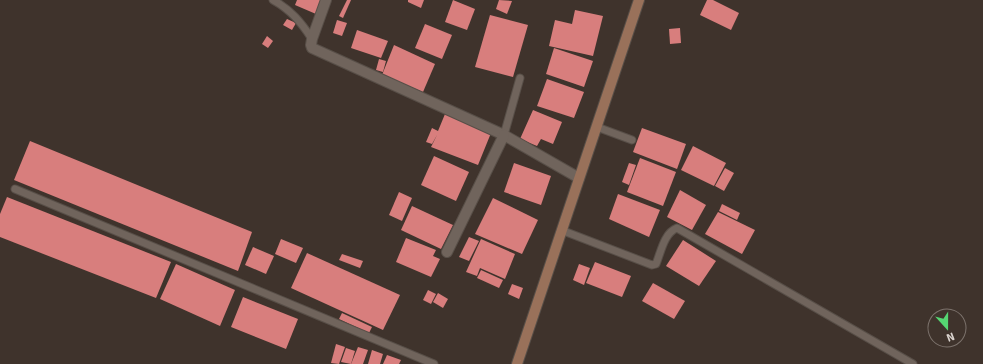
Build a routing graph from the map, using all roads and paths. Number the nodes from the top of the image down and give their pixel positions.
1 (273, 0) edge
2 (326, 0) edge
3 (639, 0) edge
4 (312, 39) junction
5 (520, 78) dead end
6 (596, 127) junction
7 (504, 135) junction
8 (632, 140) dead end
9 (579, 178) junction
10 (15, 189) dead end
11 (561, 230) junction
12 (447, 252) dead end
13 (434, 364) edge
14 (517, 364) edge
15 (913, 364) edge

1 - 4 lane
2 - 4 street
3 - 6 street
4 - 7 street
5 - 7 lane
6 - 8 lane
6 - 9 street
7 - 9 street
7 - 12 street
9 - 11 street
10 - 13 lane
11 - 14 street
11 - 15 lane

